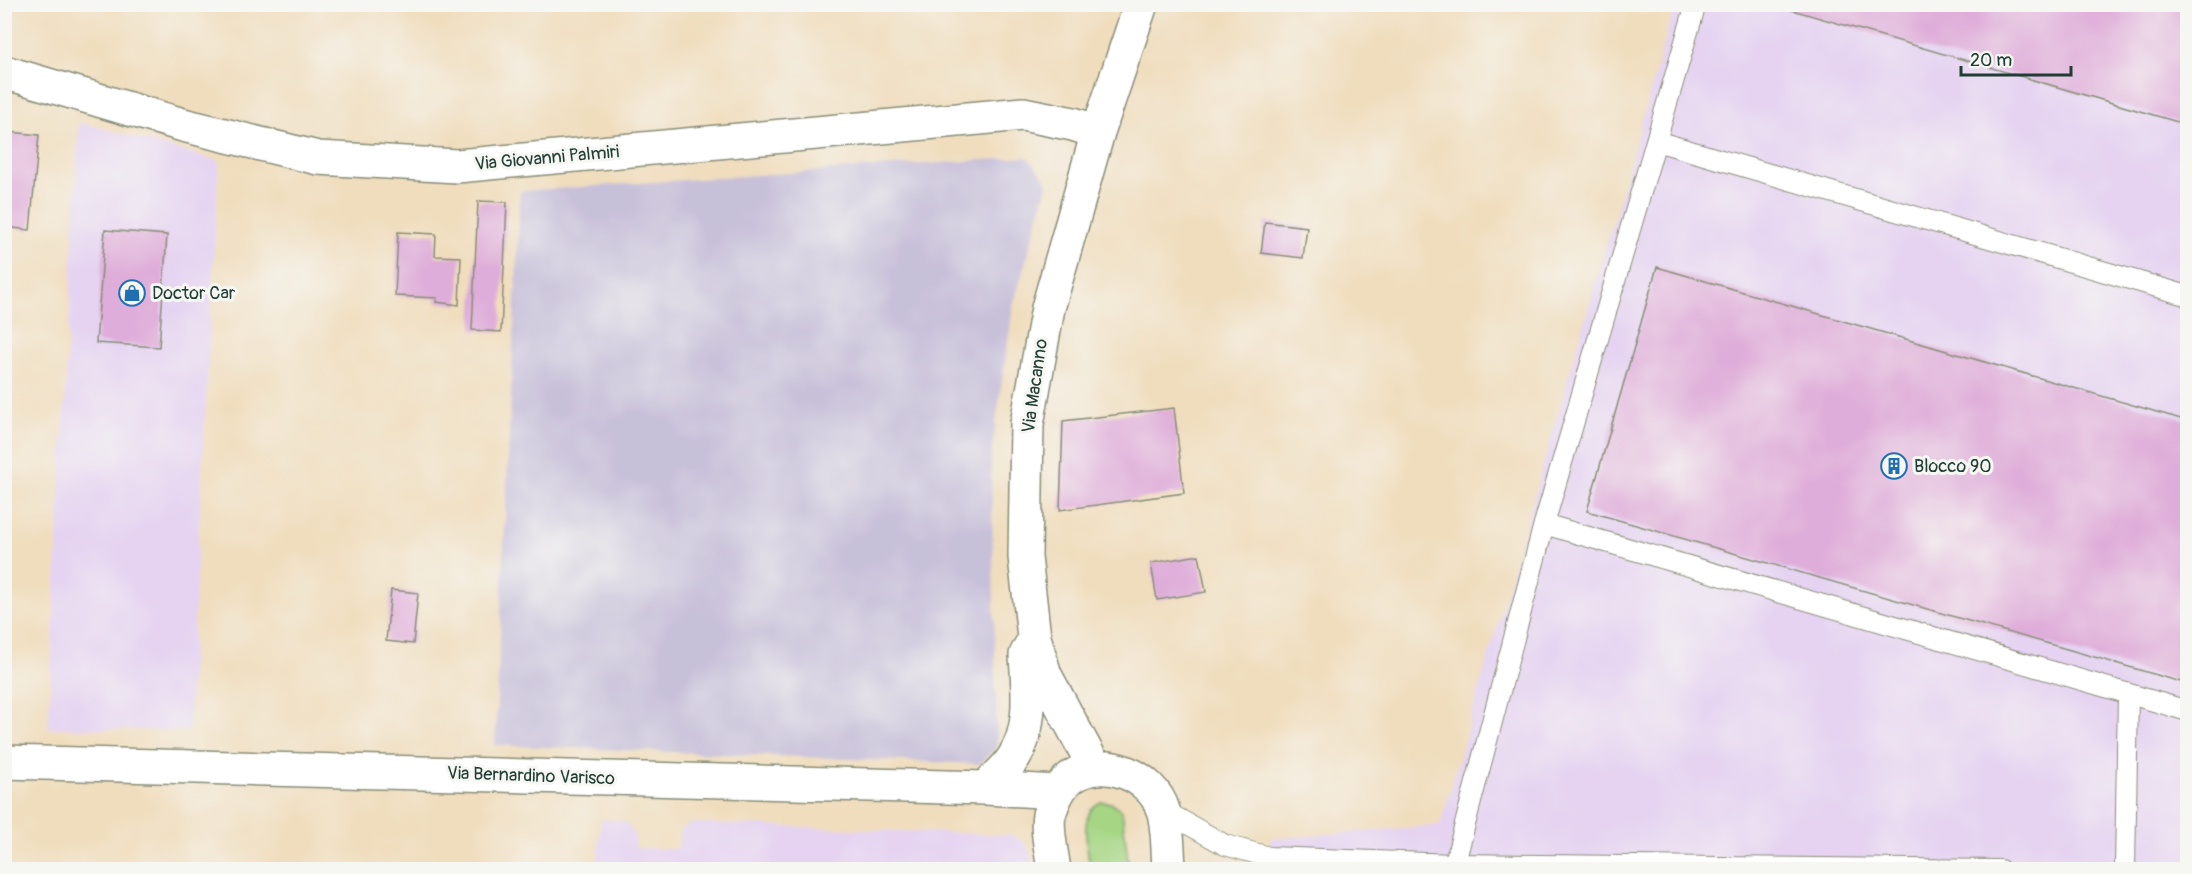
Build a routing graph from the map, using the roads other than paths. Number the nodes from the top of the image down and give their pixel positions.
1 (1141, 4) edge
2 (1696, 4) edge
3 (4, 72) edge
4 (1098, 132) junction
5 (1656, 141) junction
6 (2187, 296) edge
7 (1544, 525) junction
8 (1034, 637) junction
9 (2128, 694) junction
10 (2187, 711) edge
11 (4, 762) edge
12 (1095, 768) junction
13 (985, 789) junction
14 (1058, 792) junction
15 (1163, 810) junction
16 (1453, 867) edge
17 (1054, 870) edge
18 (1169, 870) edge
19 (2000, 870) edge
20 (2125, 870) edge

1 - 4 street, Via Macanno
2 - 5 lane
3 - 4 street, Via Giovanni Palmiri
4 - 8 street, Via Macanno
5 - 6 lane
5 - 7 lane
7 - 9 lane
7 - 16 lane
8 - 12 street, Via Macanno
8 - 13 street
9 - 10 lane
9 - 20 lane
11 - 13 street, Via Bernardino Varisco
12 - 14 street
12 - 15 street
13 - 14 street, Via Bernardino Varisco
14 - 17 street
15 - 16 lane
15 - 18 street
16 - 19 lane

